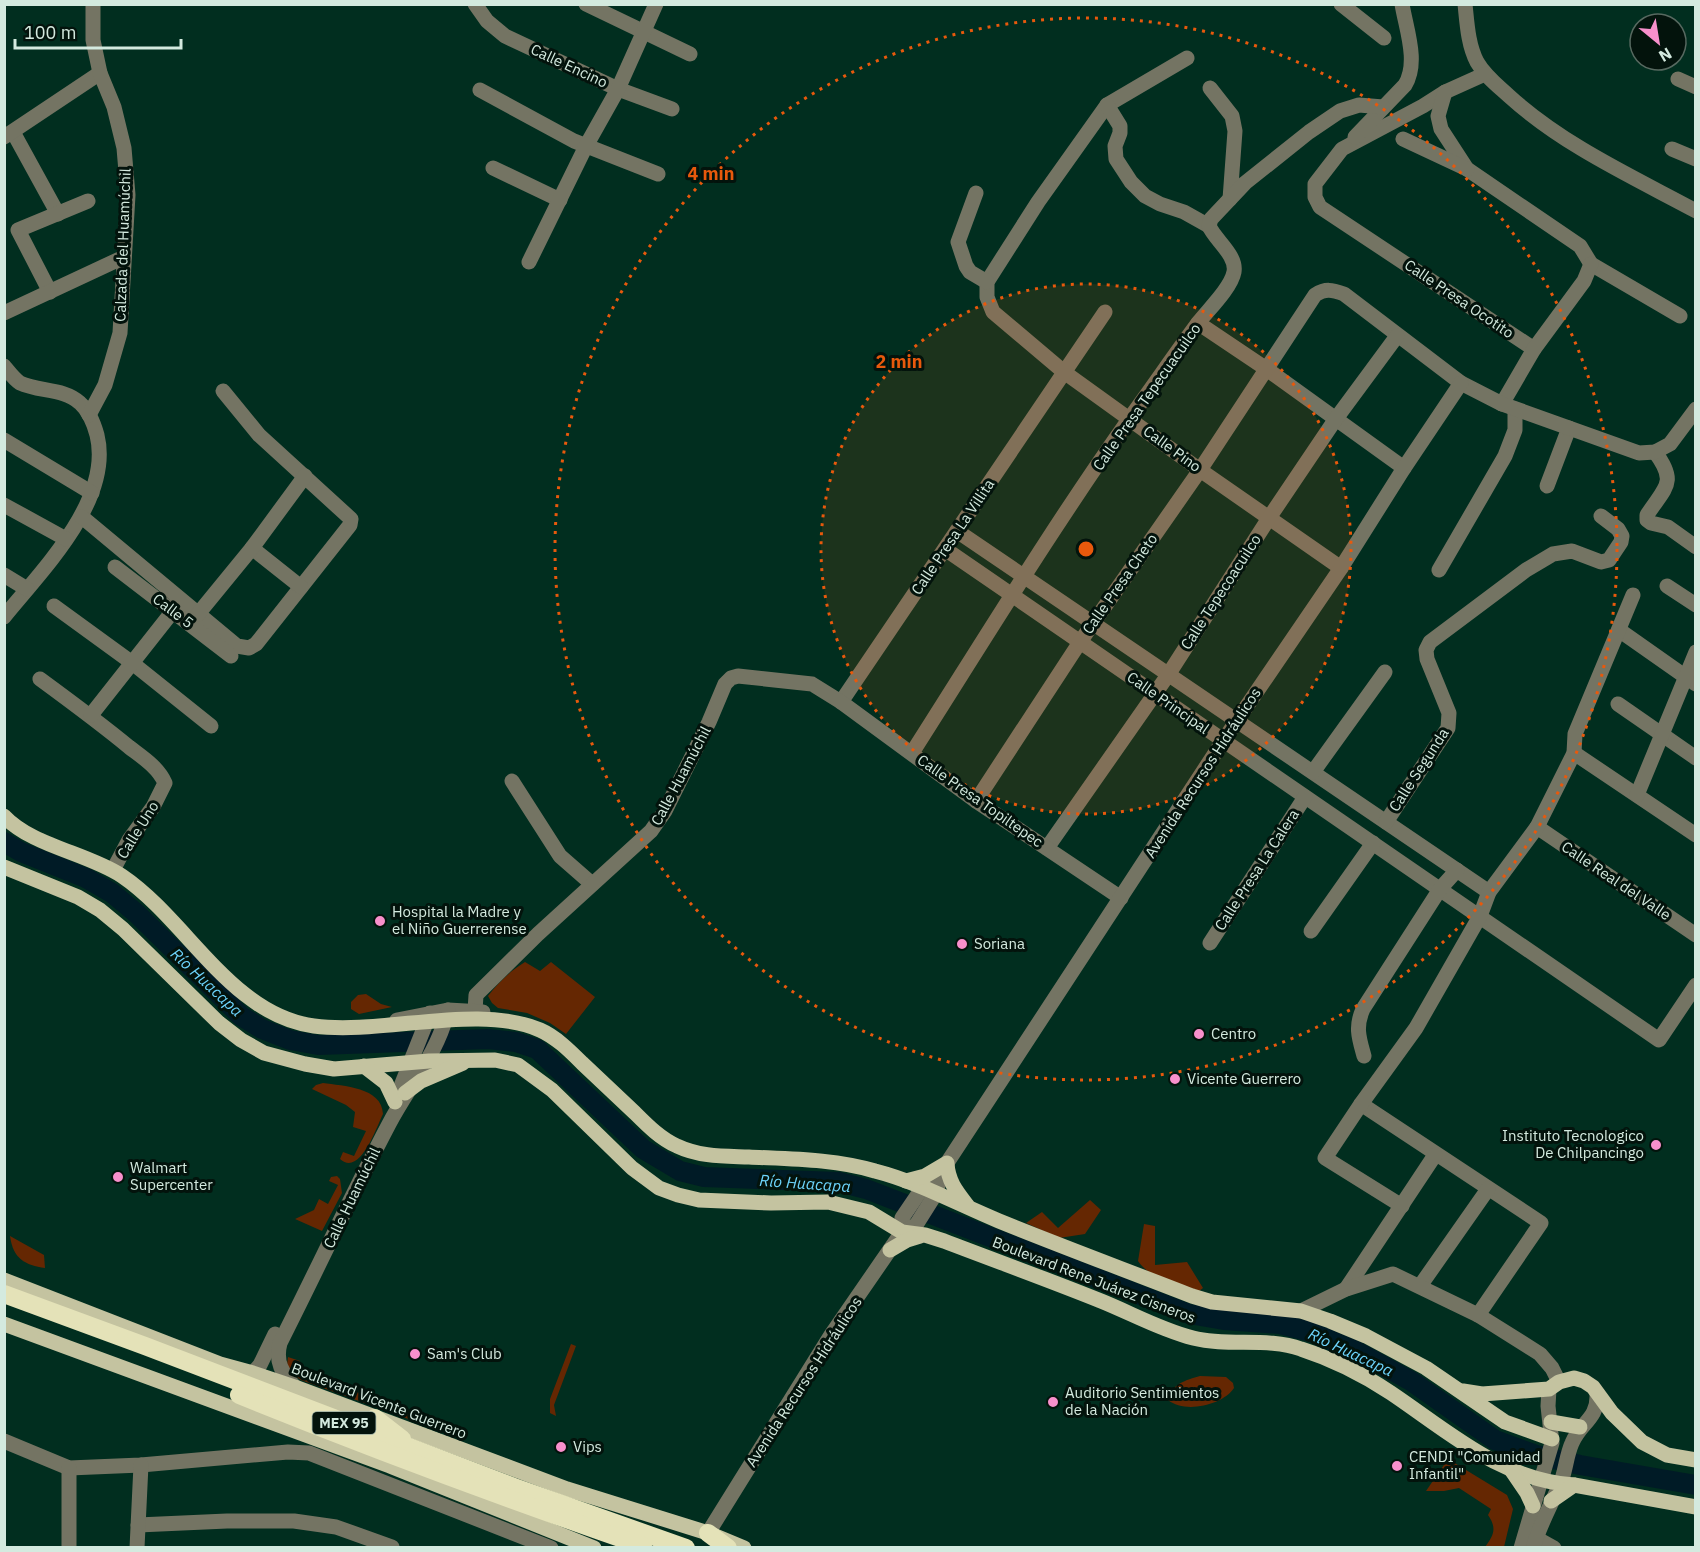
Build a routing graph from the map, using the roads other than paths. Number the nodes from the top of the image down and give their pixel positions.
1 (93, 4) edge
2 (586, 4) edge
3 (656, 4) edge
4 (1341, 4) edge
5 (1402, 4) edge
6 (1465, 4) edge
7 (477, 5) edge
8 (644, 32) junction
9 (1384, 38) dead end
10 (690, 54) dead end
11 (1187, 58) dead end
12 (100, 73) junction
13 (1485, 74) junction
14 (1678, 79) dead end
15 (1695, 87) edge
16 (1210, 88) dead end
17 (618, 89) junction
18 (480, 90) dead end
19 (1445, 92) junction
20 (1107, 105) junction
21 (1383, 108) junction
22 (672, 109) dead end
23 (9, 135) edge
24 (1403, 139) dead end
25 (586, 146) junction
26 (1342, 149) junction
27 (1672, 149) dead end
28 (1695, 159) edge
29 (493, 168) dead end
30 (1467, 169) junction
31 (658, 174) dead end
32 (976, 193) dead end
33 (1230, 199) junction
34 (560, 200) junction
35 (88, 201) dead end
36 (1695, 211) edge
37 (58, 214) junction
38 (1209, 226) junction
39 (124, 257) junction
40 (529, 262) dead end
41 (1591, 264) junction
42 (987, 289) junction
43 (50, 292) junction
44 (1105, 312) dead end
45 (4, 313) edge
46 (1680, 316) dead end
47 (1198, 323) junction
48 (1397, 336) junction
49 (1534, 349) junction
50 (4, 366) edge
51 (1265, 368) junction
52 (1064, 372) junction
53 (1461, 383) junction
54 (223, 391) dead end
55 (1508, 407) junction
56 (89, 415) junction
57 (1693, 416) edge
58 (1130, 418) junction
59 (1335, 420) junction
60 (1569, 428) junction
61 (4, 440) edge
62 (1655, 452) junction
63 (1404, 468) junction
64 (1200, 470) junction
65 (305, 476) junction
66 (1547, 486) dead end
67 (92, 493) junction
68 (4, 505) edge
69 (1601, 516) dead end
70 (81, 517) junction
71 (1269, 518) junction
72 (957, 531) junction
73 (66, 539) junction
74 (1695, 547) edge
75 (252, 548) junction
76 (945, 549) junction
77 (115, 567) dead end
78 (1341, 567) junction
79 (1439, 570) dead end
80 (4, 575) edge
81 (1024, 576) junction
82 (1667, 586) dead end
83 (301, 587) junction
84 (27, 589) junction
85 (1012, 595) junction
86 (1633, 595) dead end
87 (1695, 605) edge
88 (54, 606) dead end
89 (173, 611) junction
90 (198, 614) junction
91 (4, 617) edge
92 (1093, 624) junction
93 (1619, 630) junction
94 (1080, 642) junction
95 (1695, 652) edge
96 (231, 656) dead end
97 (131, 662) junction
98 (1385, 672) dead end
99 (1168, 675) junction
100 (40, 679) dead end
101 (1691, 681) edge
102 (725, 684) joint
103 (1154, 693) junction
104 (841, 702) junction
105 (1618, 704) dead end
106 (91, 715) junction
107 (1237, 721) junction
108 (211, 726) dead end
109 (1661, 735) junction
110 (1223, 741) junction
111 (912, 753) junction
112 (1574, 753) junction
113 (1695, 758) edge
114 (1313, 772) junction
115 (512, 781) dead end
116 (1637, 795) junction
117 (1305, 797) junction
118 (976, 801) junction
119 (4, 816) edge
120 (1386, 822) junction
121 (1537, 827) junction
122 (1695, 835) edge
123 (1373, 843) junction
124 (1047, 848) junction
125 (4, 867) edge
126 (113, 870) junction
127 (1457, 870) junction
128 (592, 884) junction
129 (1440, 889) junction
130 (1489, 892) junction
131 (1121, 898) junction
132 (1480, 916) junction
133 (1311, 931) dead end
134 (1695, 935) edge
135 (1210, 943) dead end
136 (1695, 985) edge
137 (475, 1011) junction
138 (447, 1016) junction
139 (428, 1018) junction
140 (540, 1030) junction
141 (1364, 1056) dead end
142 (469, 1060) junction
143 (429, 1061) junction
144 (412, 1062) junction
145 (364, 1066) junction
146 (400, 1098) junction
147 (1361, 1104) junction
148 (1436, 1155) junction
149 (947, 1163) junction
150 (906, 1181) junction
151 (1488, 1189) junction
152 (927, 1193) junction
153 (1402, 1206) junction
154 (969, 1208) junction
155 (911, 1227) junction
156 (890, 1250) junction
157 (4, 1280) edge
158 (1420, 1286) junction
159 (1346, 1289) junction
160 (4, 1294) edge
161 (4, 1306) edge
162 (1301, 1311) junction
163 (1478, 1315) junction
164 (4, 1324) edge
165 (254, 1373) junction
166 (1554, 1385) junction
167 (295, 1387) junction
168 (1461, 1391) junction
169 (1597, 1395) junction
170 (375, 1418) junction
171 (1551, 1422) junction
172 (1580, 1427) junction
173 (4, 1441) edge
174 (1552, 1441) junction
175 (412, 1448) junction
176 (1695, 1460) edge
177 (141, 1465) junction
178 (69, 1468) junction
179 (1512, 1472) junction
180 (1543, 1476) junction
181 (1566, 1482) junction
182 (1533, 1506) junction
183 (1695, 1507) edge
184 (138, 1525) junction
185 (708, 1533) junction
186 (1535, 1543) edge
187 (392, 1547) edge
188 (69, 1548) edge
189 (137, 1548) edge
190 (551, 1548) edge
191 (594, 1548) edge
192 (648, 1548) edge
193 (686, 1548) edge
194 (728, 1548) edge
195 (744, 1548) edge
196 (1521, 1548) edge
197 (1554, 1548) edge

1 - 12 street, Calzada del Huamúchil
2 - 8 street
3 - 8 street
4 - 9 street
5 - 21 street, Calle Presa Ocotito
6 - 13 street
7 - 17 street, Calle Encino
8 - 10 street
8 - 17 street
11 - 20 street
12 - 23 street
12 - 39 street, Calzada del Huamúchil
13 - 19 street
13 - 36 street
14 - 15 street
16 - 33 street
17 - 22 street, Calle Encino
17 - 25 street
18 - 25 street
19 - 26 street
19 - 30 street
20 - 38 street
20 - 42 street
21 - 26 street, Calle Presa Ocotito
21 - 33 street
23 - 37 street
24 - 30 street
25 - 31 street
25 - 34 street
26 - 49 street, Calle Presa Ocotito
27 - 28 street
29 - 34 street
30 - 41 street
32 - 42 street, Calle Pino
33 - 38 street
34 - 40 street
35 - 37 street
37 - 43 street
38 - 47 street, Calle Presa Tepecuacuilco
39 - 43 street
39 - 56 street, Calzada del Huamúchil
41 - 46 street
41 - 49 street
42 - 52 street, Calle Pino
43 - 45 street
44 - 52 street, Calle Presa La Villita
47 - 51 street
47 - 58 street, Calle Presa Tepecuacuilco
48 - 51 street, Calle Presa Cheto
48 - 53 street
48 - 59 street, Calle Tepecoacuilco
49 - 55 street
50 - 56 street
51 - 59 street
51 - 64 street, Calle Presa Cheto
52 - 58 street, Calle Pino
52 - 72 street, Calle Presa La Villita
53 - 55 street
53 - 63 street, Avenida Recursos Hidráulicos
54 - 65 street
55 - 60 street
55 - 79 street
56 - 67 street
57 - 62 street
58 - 64 street, Calle Pino
58 - 81 street, Calle Presa Tepecuacuilco
59 - 63 street
59 - 71 street, Calle Tepecoacuilco
60 - 62 street
60 - 66 street
61 - 67 street
62 - 74 street
63 - 78 street, Avenida Recursos Hidráulicos
64 - 71 street, Calle Pino
64 - 92 street, Calle Presa Cheto
65 - 75 street
65 - 83 street
67 - 70 street
68 - 73 street
69 - 120 street, Calle Segunda
70 - 73 street
70 - 90 street
71 - 78 street, Calle Pino
71 - 99 street, Calle Tepecoacuilco
72 - 76 street, Calle Presa La Villita
72 - 81 street, Calle Principal
73 - 84 street
75 - 83 street
75 - 90 street
76 - 85 street, Calle Principal
76 - 104 street, Calle Presa La Villita
77 - 89 street, Calle 5
78 - 107 street, Avenida Recursos Hidráulicos
80 - 84 street
81 - 85 street, Calle Presa Tepecuacuilco
81 - 92 street, Calle Principal
82 - 87 street
83 - 90 street
84 - 91 street
85 - 94 street, Calle Principal
85 - 111 street, Calle Presa Tepecuacuilco
86 - 93 street
88 - 97 street
89 - 96 street, Calle 5
89 - 97 street
92 - 94 street, Calle Presa Cheto
92 - 99 street, Calle Principal
93 - 101 street
93 - 112 street
94 - 103 street, Calle Principal
94 - 118 street, Calle Presa Cheto
95 - 101 street
97 - 106 street
97 - 108 street
98 - 114 street
99 - 103 street, Calle Tepecoacuilco
99 - 107 street, Calle Principal
100 - 106 street
101 - 109 street
102 - 104 street, Calle Presa Topiltepec
102 - 128 street, Calle Huamúchil
103 - 110 street, Calle Principal
103 - 124 street, Calle Tepecoacuilco
104 - 111 street, Calle Presa Topiltepec
105 - 109 street
106 - 126 street, Calle Uno
107 - 110 street, Avenida Recursos Hidráulicos
107 - 114 street, Calle Principal
109 - 113 street
109 - 116 street
110 - 117 street, Calle Principal
110 - 131 street, Avenida Recursos Hidráulicos
111 - 118 street, Calle Presa Topiltepec
112 - 116 street
112 - 121 street
114 - 120 street, Calle Principal
115 - 128 street
116 - 122 street
117 - 123 street, Calle Principal
117 - 135 street, Calle Presa La Calera
118 - 124 street, Calle Presa Topiltepec
119 - 126 main road
120 - 127 street, Calle Principal
121 - 130 street
121 - 134 street, Calle Real del Valle
123 - 129 street, Calle Principal
123 - 133 street
124 - 131 street, Calle Presa Topiltepec
125 - 145 main road, Boulevard Rene Juárez Cisneros
126 - 139 main road
127 - 129 street
127 - 130 street, Calle Principal
128 - 137 street, Calle Huamúchil
129 - 132 street, Calle Principal
129 - 141 street
130 - 132 street
131 - 149 street, Avenida Recursos Hidráulicos
132 - 136 street, Calle Principal
132 - 147 street
137 - 138 street
137 - 140 street
138 - 139 main road
138 - 140 main road
138 - 143 street, Calle Huamúchil
139 - 144 street, Calle Huamúchil
140 - 150 main road, Boulevard Rene Juárez Cisneros
142 - 143 main road, Boulevard Rene Juárez Cisneros
142 - 146 main road
142 - 155 main road, Boulevard Rene Juárez Cisneros
143 - 144 main road, Boulevard Rene Juárez Cisneros
143 - 146 street, Calle Huamúchil
144 - 145 main road, Boulevard Rene Juárez Cisneros
144 - 146 street, Calle Huamúchil
145 - 146 main road
146 - 165 street, Calle Huamúchil
146 - 167 street, Calle Huamúchil
147 - 148 street
147 - 153 street
148 - 151 street
148 - 153 street
149 - 150 main road
149 - 152 street, Avenida Recursos Hidráulicos
149 - 154 main road
150 - 152 main road, Boulevard Rene Juárez Cisneros
151 - 158 street
151 - 163 street
152 - 154 main road, Boulevard Rene Juárez Cisneros
152 - 155 street, Avenida Recursos Hidráulicos
153 - 159 street
154 - 162 main road, Boulevard Rene Juárez Cisneros
155 - 156 street, Avenida Recursos Hidráulicos
155 - 156 main road
155 - 179 main road, Boulevard Rene Juárez Cisneros
156 - 185 street, Avenida Recursos Hidráulicos
157 - 165 main road, Boulevard Vicente Guerrero
158 - 159 street
158 - 163 street
159 - 162 street
160 - 175 highway, Boulevard Vicente Guerrero / MEX 95
161 - 192 highway, MEX 95
162 - 168 main road, Boulevard Rene Juárez Cisneros
163 - 166 street
164 - 191 main road
165 - 167 main road, Boulevard Vicente Guerrero
166 - 168 main road, Boulevard Rene Juárez Cisneros
166 - 169 main road, Boulevard Rene Juárez Cisneros
166 - 171 street
167 - 170 main road, Boulevard Vicente Guerrero
168 - 174 main road, Boulevard Rene Juárez Cisneros
169 - 172 street
169 - 176 main road, Boulevard Rene Juárez Cisneros
170 - 175 highway
170 - 185 main road, Boulevard Vicente Guerrero
171 - 172 main road
171 - 174 street
172 - 181 street
173 - 178 street
174 - 180 street
175 - 193 highway, Boulevard Vicente Guerrero / MEX 95
177 - 178 street
177 - 184 street
177 - 190 street
178 - 188 street
179 - 180 main road, Boulevard Rene Juárez Cisneros
179 - 182 main road
180 - 181 main road, Boulevard Rene Juárez Cisneros
180 - 182 street
181 - 183 main road, Boulevard Rene Juárez Cisneros
181 - 186 street
182 - 196 street
184 - 187 street
184 - 189 street
185 - 194 highway
185 - 195 main road, Boulevard Vicente Guerrero
186 - 197 street

